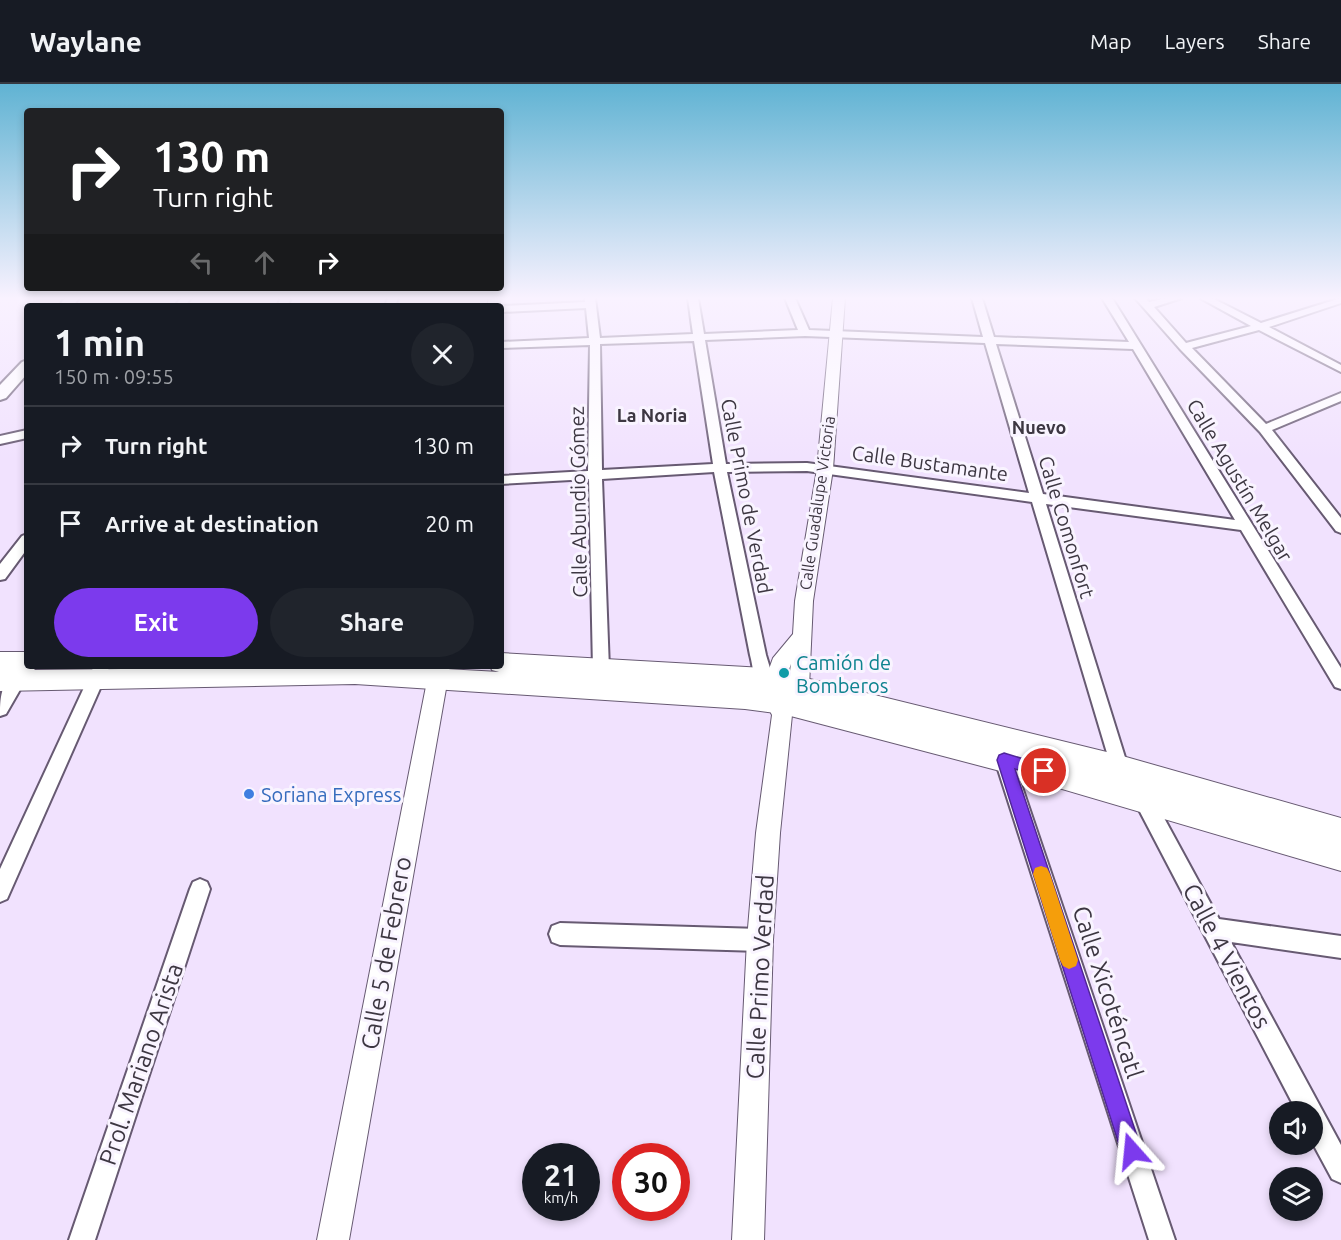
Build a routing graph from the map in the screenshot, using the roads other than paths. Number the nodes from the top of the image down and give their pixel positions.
1 (595, 352) edge
2 (701, 352) edge
3 (835, 352) edge
4 (995, 352) edge
5 (1139, 352) edge
6 (1189, 352) edge
7 (1308, 352) edge
8 (24, 368) edge
9 (1341, 369) edge
10 (0, 395) edge
11 (1341, 397) edge
12 (1264, 429) junction
13 (24, 435) edge
14 (0, 440) edge
15 (720, 468) junction
16 (825, 469) junction
17 (595, 473) junction
18 (504, 480) edge
19 (1037, 497) junction
20 (1244, 526) junction
21 (1341, 528) edge
22 (24, 543) edge
23 (0, 575) edge
24 (504, 663) edge
25 (601, 669) junction
26 (11, 672) edge
27 (99, 673) edge
28 (438, 673) edge
29 (1341, 682) edge
30 (779, 695) junction
31 (0, 709) edge
32 (1004, 760) junction
33 (1119, 767) junction
34 (1144, 800) junction
35 (1341, 832) edge
36 (1341, 856) edge
37 (200, 888) dead end
38 (0, 892) edge
39 (1213, 929) junction
40 (560, 934) dead end
41 (760, 940) junction
42 (1341, 947) edge
43 (1304, 1101) edge
44 (1323, 1136) edge
45 (1341, 1170) edge
46 (82, 1240) edge
47 (333, 1240) edge
48 (748, 1240) edge
49 (1162, 1240) edge

1 - 17 street, Calle Abundio Gómez
2 - 15 street, Calle Primo de Verdad
3 - 16 street, Calle Guadalupe Victoria
4 - 19 street, Calle Comonfort
5 - 20 street, Calle Agustín Melgar
6 - 12 street
7 - 9 street
8 - 10 main road
11 - 12 street
12 - 21 street
13 - 14 street
15 - 16 street, Calle Bustamante
15 - 17 street, Calle Bustamante
15 - 30 street, Calle Primo de Verdad
16 - 19 street, Calle Bustamante
16 - 30 street, Calle Guadalupe Victoria
17 - 18 street, Calle Bustamante
17 - 25 street, Calle Abundio Gómez
19 - 20 street, Calle Bustamante
19 - 33 street, Calle Comonfort
20 - 29 street, Calle Agustín Melgar
22 - 23 street
24 - 25 main road
25 - 30 main road
26 - 27 main road
26 - 31 street
27 - 28 main road
27 - 38 street
28 - 30 main road
28 - 47 street, Calle 5 de Febrero
30 - 32 main road
30 - 33 main road
30 - 41 street, Calle Primo Verdad
32 - 34 main road
32 - 49 street, Calle Xicoténcatl
33 - 35 main road
34 - 36 main road
34 - 39 street, Calle 4 Vientos
37 - 46 street, Prol. Mariano Arista
39 - 42 street
39 - 43 street, Calle 4 Vientos
40 - 41 street
41 - 48 street, Calle Primo Verdad
44 - 45 street

